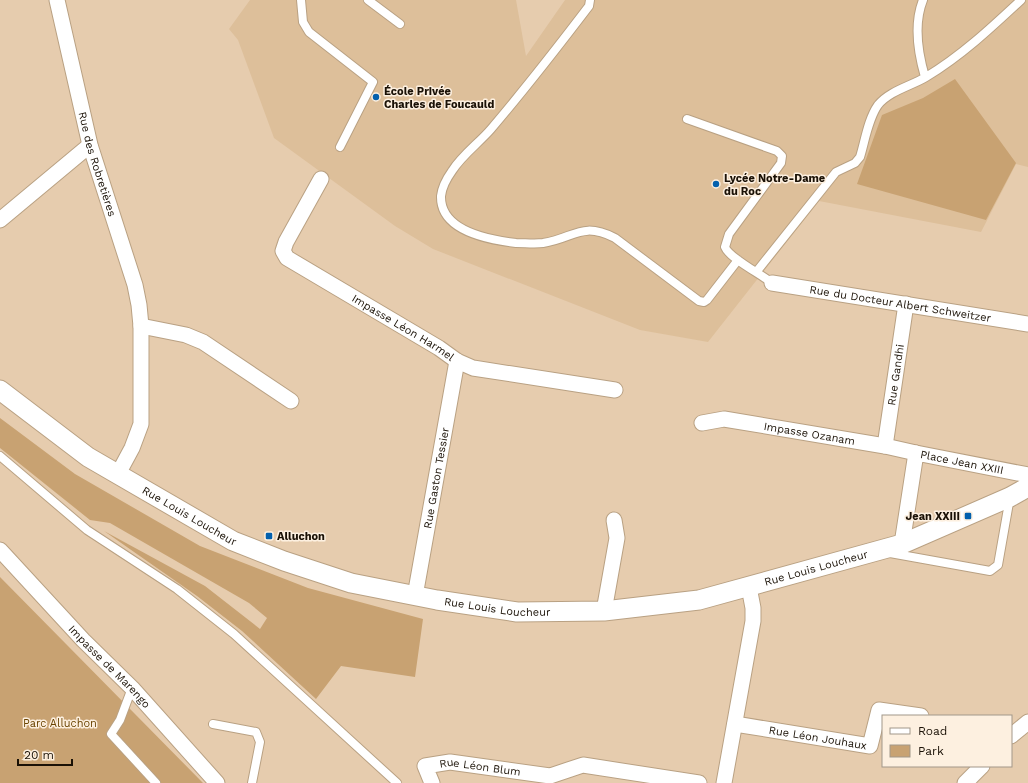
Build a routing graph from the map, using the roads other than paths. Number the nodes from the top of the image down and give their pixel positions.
1 (57, 0) edge
2 (301, 0) edge
3 (368, 0) edge
4 (590, 0) edge
5 (923, 0) edge
6 (1021, 0) edge
7 (400, 24) dead end
8 (926, 77) junction
9 (687, 119) dead end
10 (90, 145) junction
11 (340, 147) dead end
12 (321, 179) dead end
13 (0, 220) edge
14 (738, 260) junction
15 (757, 272) junction
16 (772, 283) joint
17 (906, 304) junction
18 (1028, 324) edge
19 (141, 326) junction
20 (457, 361) junction
21 (0, 390) edge
22 (615, 390) dead end
23 (291, 401) dead end
24 (702, 423) dead end
25 (885, 446) junction
26 (916, 453) junction
27 (0, 456) edge
28 (118, 474) junction
29 (1028, 475) edge
30 (1028, 487) edge
31 (1010, 497) junction
32 (614, 520) dead end
33 (902, 544) junction
34 (0, 550) edge
35 (879, 551) junction
36 (749, 587) junction
37 (415, 596) junction
38 (604, 611) junction
39 (132, 688) junction
40 (913, 715) edge
41 (213, 724) dead end
42 (735, 724) junction
43 (981, 767) edge
44 (156, 783) edge
45 (218, 783) edge
46 (252, 783) edge
47 (397, 783) edge
48 (432, 783) edge
49 (699, 783) edge
50 (724, 783) edge
51 (965, 783) edge

1 - 10 street, Rue des Robretières
2 - 11 lane
3 - 7 lane
4 - 14 lane
5 - 8 lane
6 - 8 lane
8 - 15 lane
9 - 14 lane
10 - 13 street
10 - 19 street, Rue des Robretières
12 - 20 street, Impasse Léon Harmel
14 - 15 lane
15 - 16 lane
16 - 17 street, Rue du Docteur Albert Schweitzer
17 - 18 street, Rue du Docteur Albert Schweitzer
17 - 25 street, Rue Gandhi
19 - 23 street
19 - 28 street, Rue des Robretières
20 - 22 street, Impasse Léon Harmel
20 - 37 street, Rue Gaston Tessier
21 - 28 street, Rue Louis Loucheur
24 - 25 street, Impasse Ozanam
25 - 26 street, Impasse Ozanam
26 - 29 street, Place Jean XXIII
26 - 33 street, Place Jean XXIII
27 - 47 lane
28 - 37 street, Rue Louis Loucheur
30 - 31 street, Rue Louis Loucheur
31 - 33 street, Rue Louis Loucheur
31 - 35 lane
32 - 38 street
33 - 35 street, Rue Louis Loucheur
34 - 39 street, Impasse de Marengo
35 - 36 street, Rue Louis Loucheur
36 - 38 street, Rue Louis Loucheur
36 - 42 street
37 - 38 street, Rue Louis Loucheur
39 - 44 lane
39 - 45 street, Impasse de Marengo
40 - 42 street, Rue Léon Jouhaux
41 - 46 lane
42 - 50 street
43 - 51 street
48 - 49 street, Rue Léon Blum

